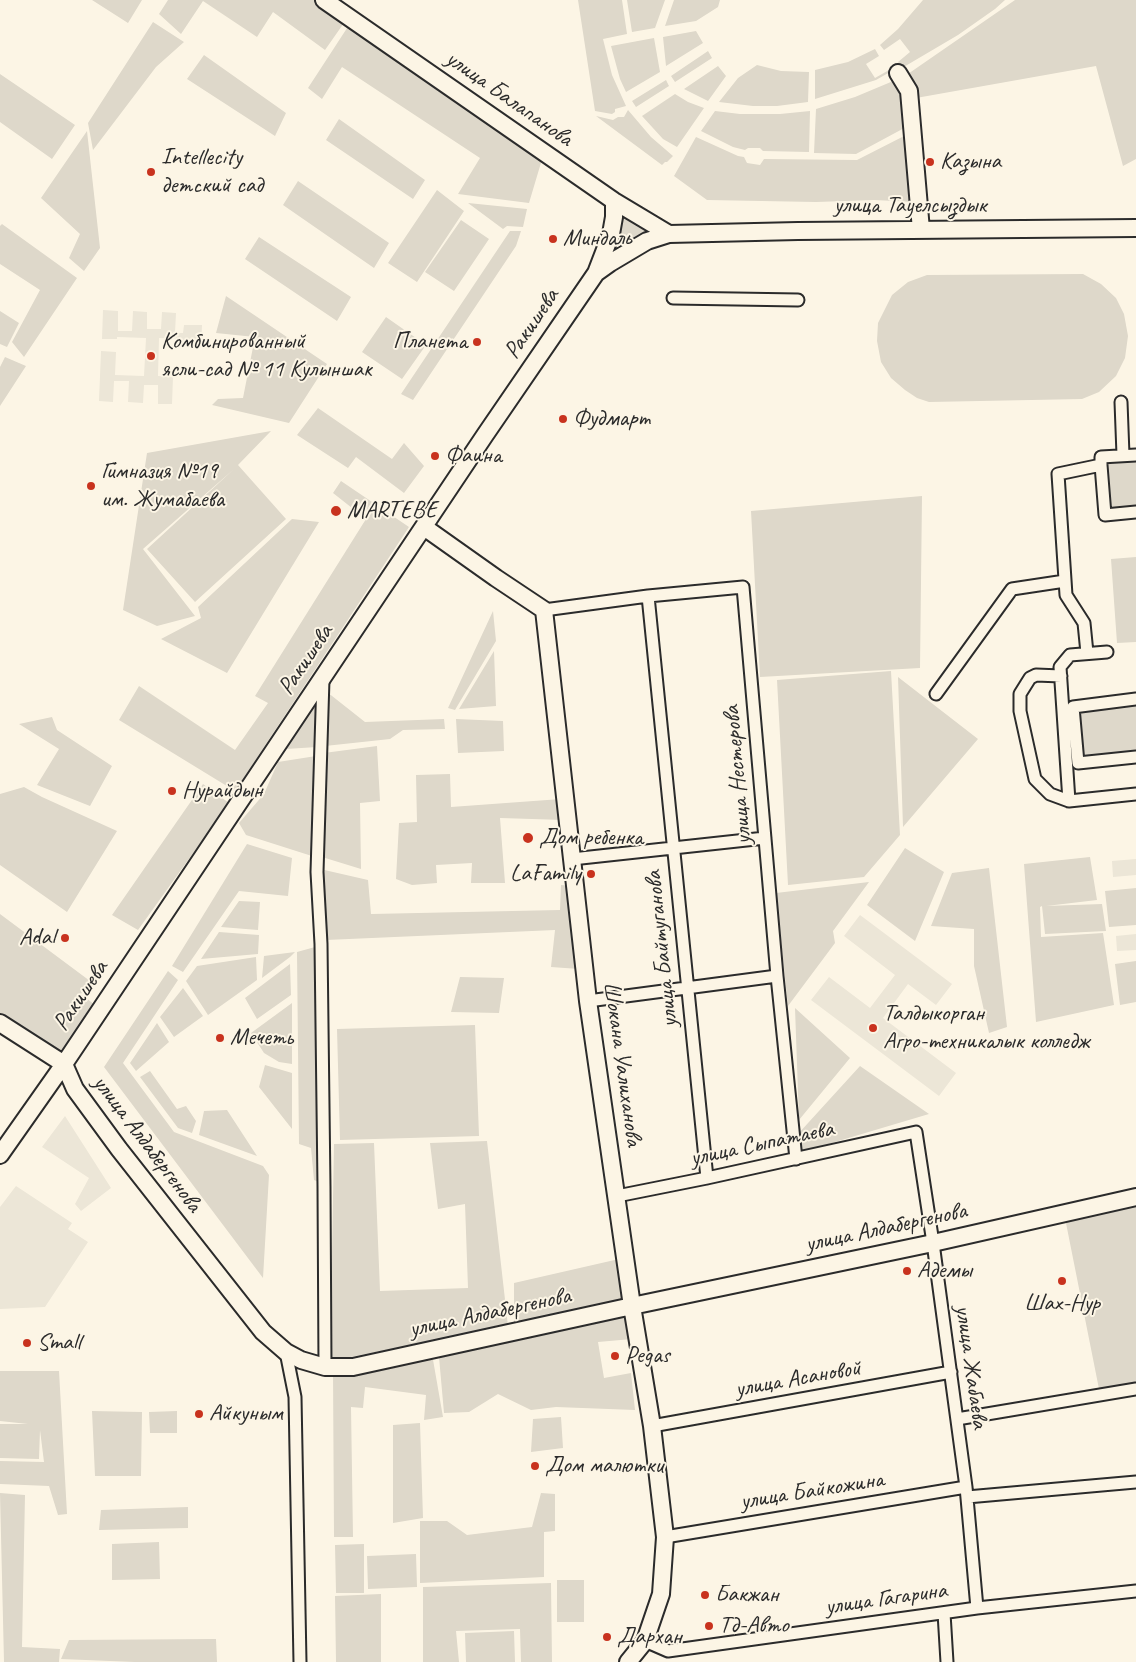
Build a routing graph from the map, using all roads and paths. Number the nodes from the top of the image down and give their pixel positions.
1 (324, 0) edge
2 (898, 73) dead end
3 (614, 201) junction
4 (1136, 228) edge
5 (921, 230) junction
6 (677, 233) junction
7 (596, 273) junction
8 (673, 298) dead end
9 (798, 300) dead end
10 (1121, 402) dead end
11 (1136, 455) edge
12 (1123, 456) junction
13 (1101, 466) junction
14 (1136, 512) edge
15 (424, 527) junction
16 (1065, 581) junction
17 (648, 596) junction
18 (544, 610) junction
19 (1107, 652) dead end
20 (1087, 653) junction
21 (1061, 676) junction
22 (323, 677) junction
23 (936, 694) dead end
24 (1136, 699) edge
25 (1136, 757) edge
26 (1136, 794) edge
27 (1069, 801) junction
28 (766, 838) junction
29 (674, 847) junction
30 (572, 859) junction
31 (777, 976) junction
32 (688, 988) junction
33 (588, 1001) junction
34 (0, 1023) edge
35 (64, 1064) junction
36 (916, 1132) joint
37 (0, 1155) edge
38 (796, 1159) junction
39 (706, 1178) junction
40 (617, 1196) junction
41 (1136, 1197) edge
42 (933, 1243) junction
43 (632, 1306) junction
44 (286, 1352) junction
45 (325, 1367) junction
46 (951, 1372) junction
47 (1136, 1389) edge
48 (957, 1419) junction
49 (652, 1426) junction
50 (1136, 1482) edge
51 (966, 1492) junction
52 (665, 1537) junction
53 (1136, 1591) edge
54 (977, 1608) junction
55 (944, 1612) junction
56 (645, 1641) junction
57 (300, 1662) edge
58 (628, 1662) edge
59 (947, 1662) edge

1 - 3 street, улица Балапанова
2 - 5 street
3 - 6 street, улица Балапанова
3 - 7 street
4 - 5 street, улица Тауелсыздык
5 - 6 street, улица Тауелсыздык
6 - 7 street, Ракишева
7 - 15 street, Ракишева
8 - 9 street
10 - 12 street
11 - 12 street
12 - 13 street
13 - 14 street
13 - 16 street
15 - 18 street
15 - 22 street, Ракишева
16 - 20 street
16 - 23 street
17 - 18 street, улица Нестерова
17 - 28 street, улица Нестерова
17 - 29 street, улица Байтуганова
18 - 30 street, Шокана Уалиханова
19 - 20 street
20 - 21 street
21 - 27 street
21 - 27 street
22 - 35 street, Ракишева
22 - 45 street
24 - 25 street
26 - 27 street
28 - 29 street
28 - 31 street, улица Нестерова
29 - 30 street
29 - 32 street, улица Байтуганова
30 - 33 street, Шокана Уалиханова
31 - 32 street
31 - 38 street, улица Нестерова
32 - 33 street
32 - 39 street, улица Байтуганова
33 - 40 street, Шокана Уалиханова
34 - 35 street, улица Алдабергенова
35 - 37 street, Ракишева
35 - 44 street, улица Алдабергенова
36 - 38 street, улица Сыпатаева
36 - 42 street, улица Жабаева
38 - 39 street, улица Сыпатаева
39 - 40 street, улица Сыпатаева
40 - 43 street, Шокана Уалиханова
41 - 42 street, улица Алдабергенова
42 - 43 street, улица Алдабергенова
42 - 46 street, улица Жабаева
43 - 45 street, улица Алдабергенова
43 - 49 street, Шокана Уалиханова
44 - 45 street, улица Алдабергенова
44 - 57 street
46 - 48 street, улица Жабаева
46 - 49 street, улица Асановой
47 - 48 street
48 - 51 street, улица Жабаева
49 - 52 street, Шокана Уалиханова
50 - 51 street, улица Байкожина
51 - 52 street, улица Байкожина
51 - 54 street, улица Жабаева
52 - 56 street, Шокана Уалиханова
53 - 54 street, улица Гагарина
54 - 55 street, улица Гагарина
55 - 56 street, улица Гагарина
55 - 59 street
56 - 58 street, Шокана Уалиханова

